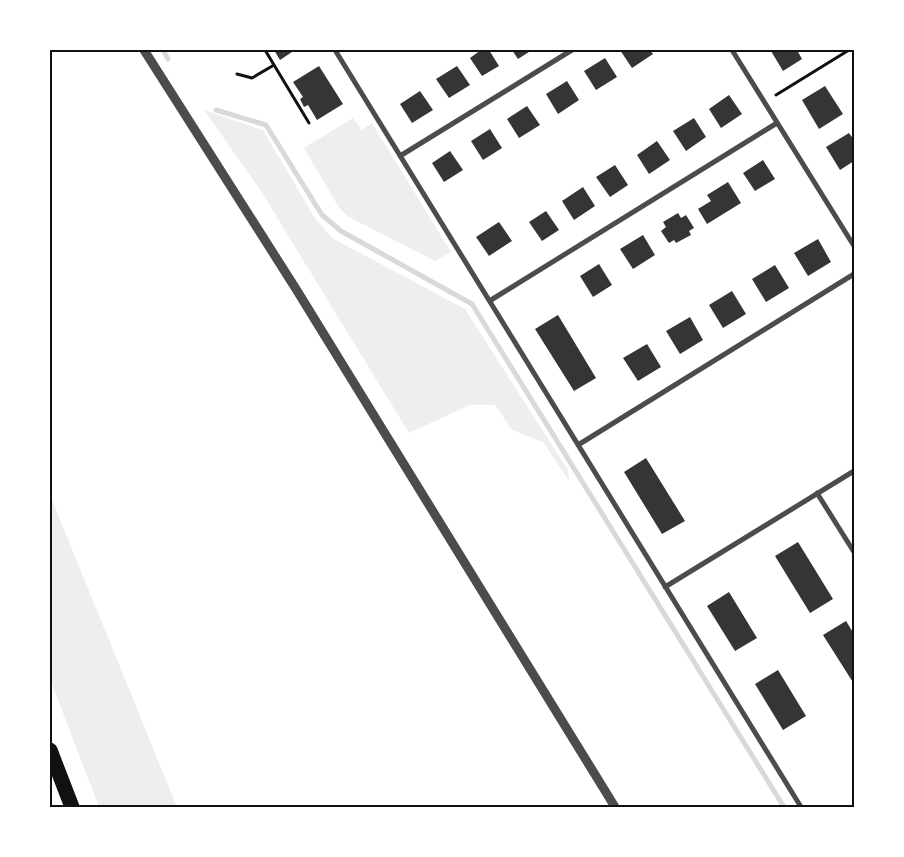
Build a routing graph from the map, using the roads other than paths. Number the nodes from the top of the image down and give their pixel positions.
1 (144, 50) edge
2 (335, 50) edge
3 (572, 50) edge
4 (732, 50) edge
5 (777, 123) junction
6 (400, 156) junction
7 (854, 246) edge
8 (854, 274) edge
9 (490, 300) junction
10 (578, 446) junction
11 (854, 471) edge
12 (817, 493) junction
13 (854, 552) edge
14 (665, 587) junction
15 (50, 750) edge
16 (72, 807) edge
17 (615, 807) edge
18 (801, 807) edge

1 - 17 street
2 - 6 street
3 - 6 street
4 - 5 street
5 - 7 street
5 - 9 street
6 - 9 street
8 - 10 street
9 - 10 street
10 - 14 street
11 - 12 street
12 - 13 street
12 - 14 street
14 - 18 street
15 - 16 highway

